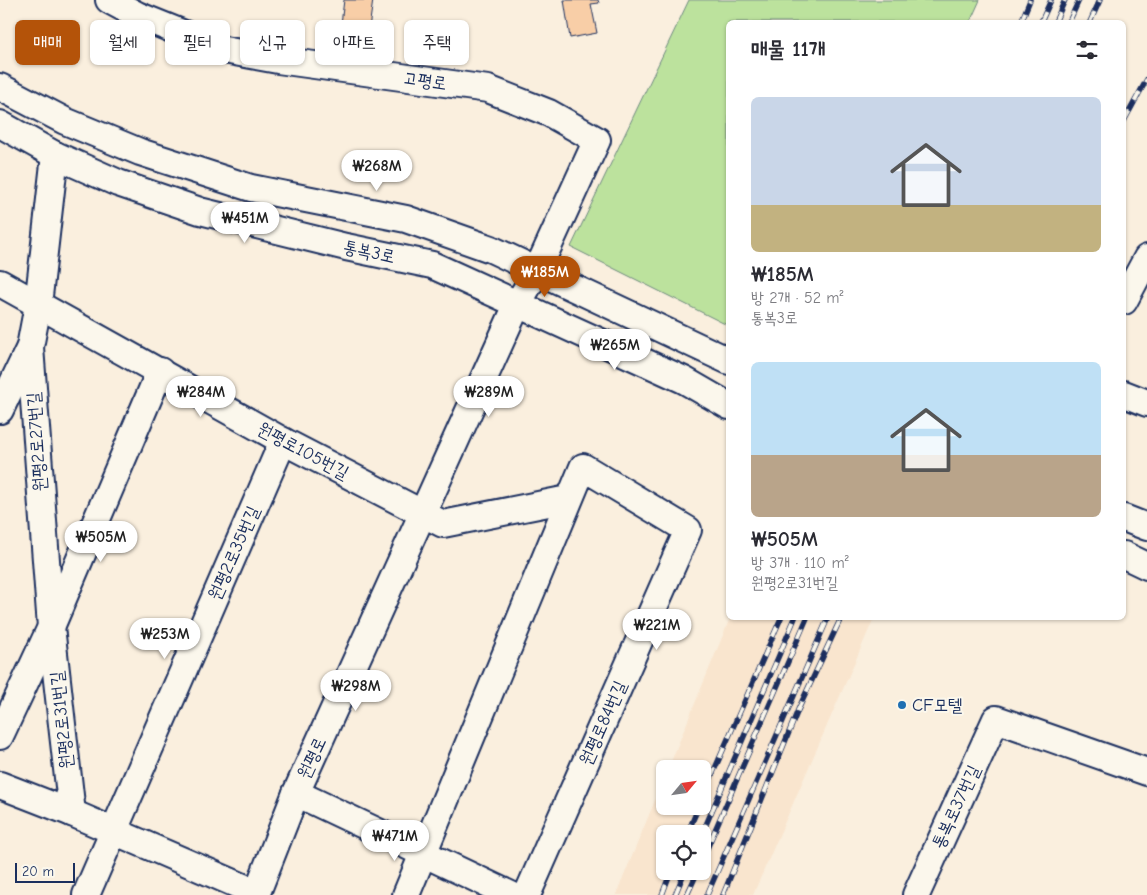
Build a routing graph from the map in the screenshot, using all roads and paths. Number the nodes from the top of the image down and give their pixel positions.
1 (109, 0) edge
2 (0, 87) edge
3 (0, 124) edge
4 (55, 155) junction
5 (1146, 262) edge
6 (536, 271) junction
7 (0, 283) edge
8 (1126, 297) edge
9 (517, 304) junction
10 (38, 306) junction
11 (30, 347) junction
12 (726, 360) edge
13 (160, 371) junction
14 (1126, 395) edge
15 (1147, 403) edge
16 (726, 404) edge
17 (0, 410) edge
18 (283, 441) junction
19 (568, 499) junction
20 (424, 515) junction
21 (1126, 519) edge
22 (1147, 527) edge
23 (1126, 539) edge
24 (1147, 546) edge
25 (1126, 556) edge
26 (1147, 566) edge
27 (51, 627) junction
28 (0, 736) edge
29 (1147, 772) edge
30 (0, 785) edge
31 (296, 793) junction
32 (72, 813) junction
33 (112, 831) junction
34 (424, 853) junction
35 (256, 894) edge
36 (86, 895) edge
37 (406, 895) edge
38 (511, 895) edge
39 (527, 895) edge
40 (916, 895) edge

1 - 6 street, 고평로
2 - 6 street
3 - 4 street, 통복3로
4 - 9 street, 통복3로
4 - 10 street, 원평2로27번길
5 - 8 street
6 - 9 street, 원평로
6 - 12 street
7 - 10 street, 원평로105번길
9 - 16 street, 통복3로
9 - 20 street, 원평로
10 - 11 street, 원평2로27번길
10 - 13 street, 원평로105번길
11 - 17 street, 원평2로27번길
11 - 27 street, 원평2로27번길
13 - 18 street, 원평로105번길
13 - 27 street, 원평2로31번길
14 - 15 street
18 - 20 street, 원평로105번길
18 - 33 street, 원평2로35번길
19 - 20 street
19 - 34 street, 원평로84번길
19 - 39 street, 원평로84번길
20 - 31 street, 원평로
21 - 22 street
23 - 24 street
25 - 26 street
27 - 28 street, 원평2로31번길
27 - 32 street, 원평2로31번길
29 - 40 street, 통복로37번길
30 - 32 street
31 - 34 street
31 - 35 street, 원평로
32 - 33 street
33 - 35 street
33 - 36 street, 원평2로35번길
34 - 37 street, 원평로84번길
34 - 38 street

